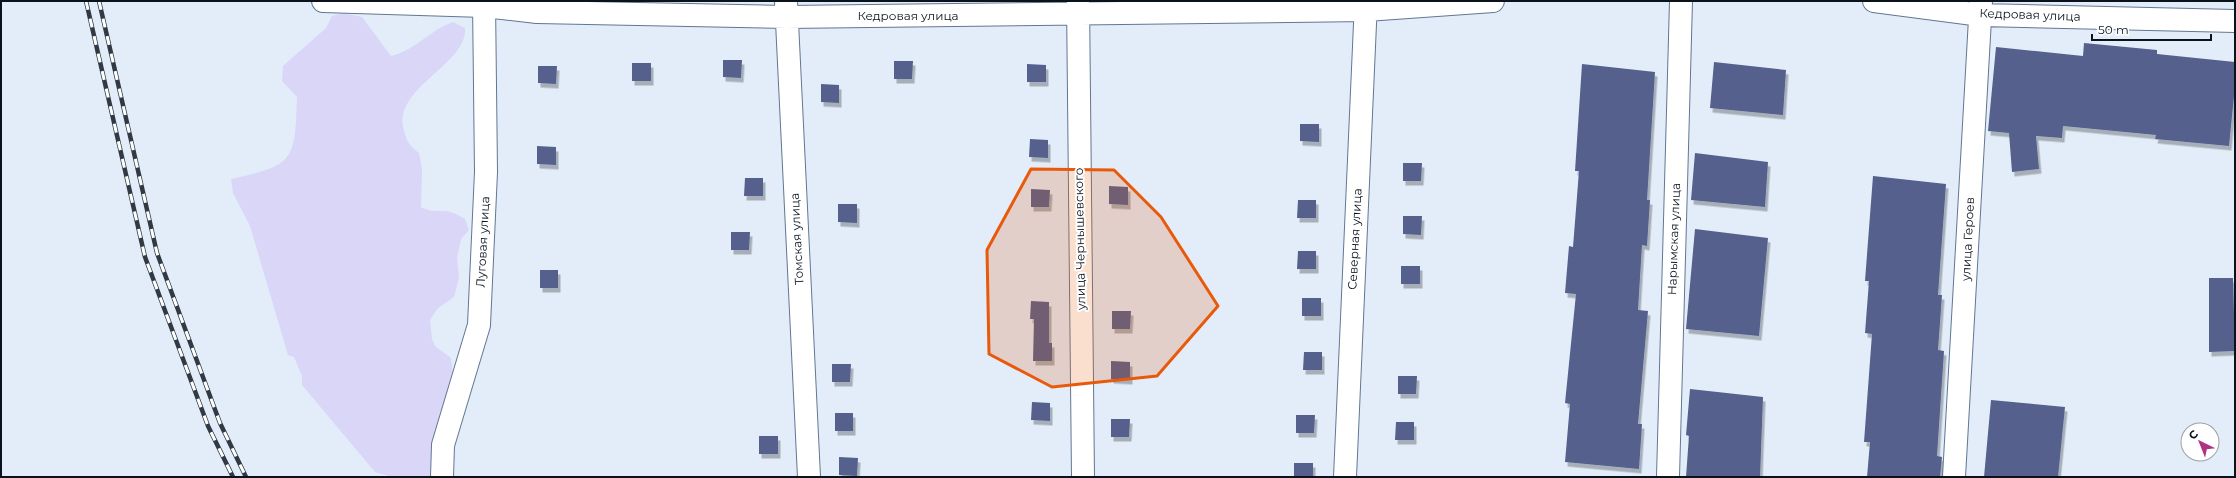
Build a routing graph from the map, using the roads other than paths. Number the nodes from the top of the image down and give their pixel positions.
1 (324, 1) edge
2 (1493, 1) edge
3 (1681, 1) edge
4 (1874, 1) edge
5 (484, 3) edge
6 (1366, 5) edge
7 (1078, 8) edge
8 (1981, 8) edge
9 (786, 9) edge
10 (2235, 21) edge
11 (442, 477) edge
12 (809, 477) edge
13 (1083, 477) edge
14 (1345, 477) edge
15 (1668, 477) edge
16 (1954, 477) edge

1 - 5 street, Кедровая улица
2 - 6 street, Кедровая улица
3 - 15 street, Нарымская улица
4 - 8 street, Кедровая улица
5 - 9 street, Кедровая улица
5 - 11 street, Луговая улица
6 - 7 street, Кедровая улица
6 - 14 street, Северная улица
7 - 9 street, Кедровая улица
7 - 13 street, улица Чернышевского
8 - 10 street, Кедровая улица
8 - 16 street, улица Героев
9 - 12 street, Томская улица

